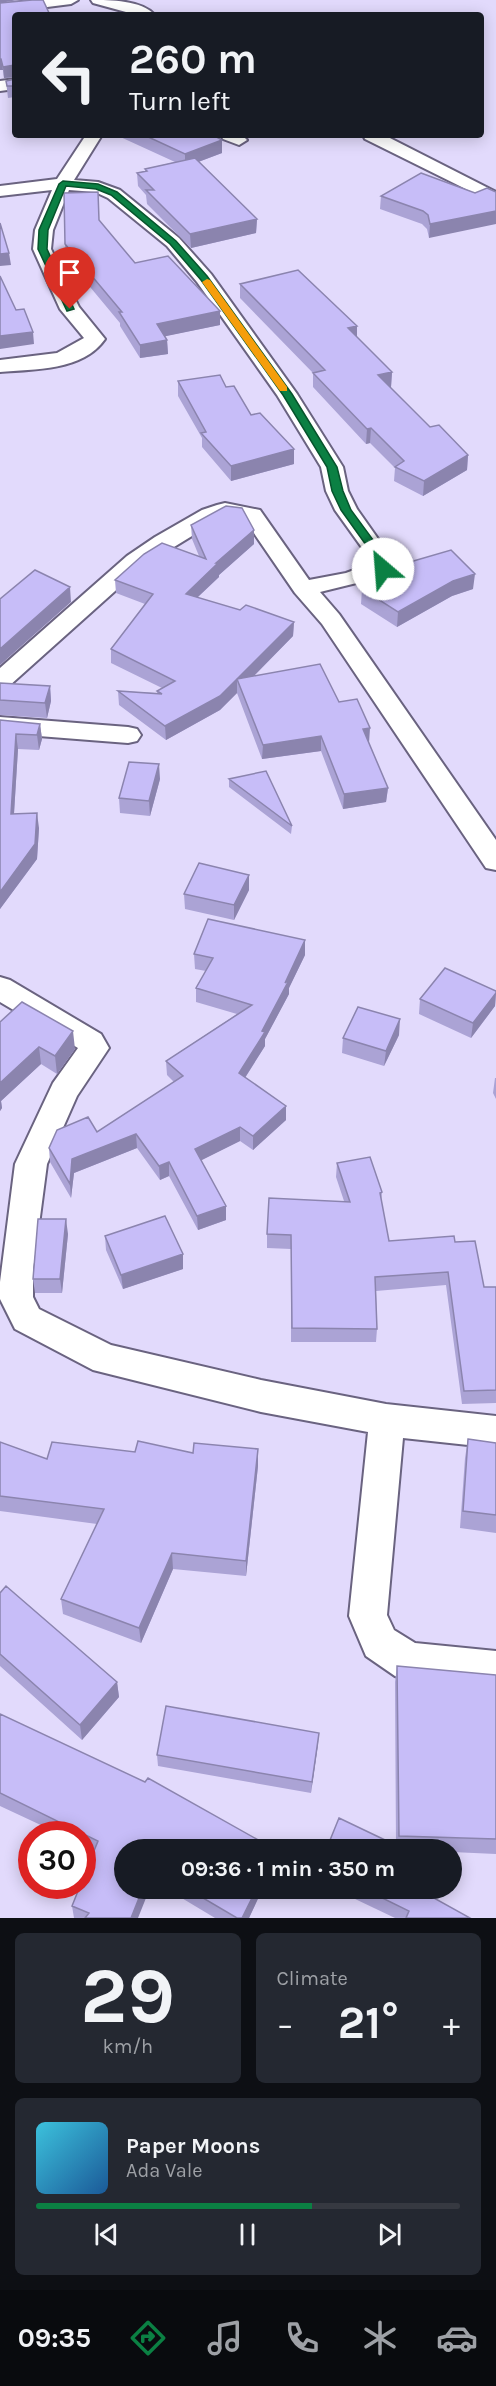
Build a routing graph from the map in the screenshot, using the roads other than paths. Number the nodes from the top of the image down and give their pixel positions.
1 (71, 0) edge
2 (98, 0) edge
3 (0, 9) edge
4 (141, 12) edge
5 (92, 138) edge
6 (377, 138) edge
7 (63, 184) junction
8 (0, 191) edge
9 (496, 199) edge
10 (0, 366) edge
11 (303, 588) junction
12 (0, 681) edge
13 (0, 725) edge
14 (128, 735) dead end
15 (496, 861) edge
16 (0, 988) edge
17 (386, 1419) junction
18 (496, 1432) edge
19 (496, 1670) edge

1 - 3 street
2 - 4 street
5 - 7 street
6 - 9 street
7 - 8 street
7 - 10 street
7 - 11 street
11 - 12 street
11 - 15 street
13 - 14 street
16 - 17 street
17 - 18 street
17 - 19 street

